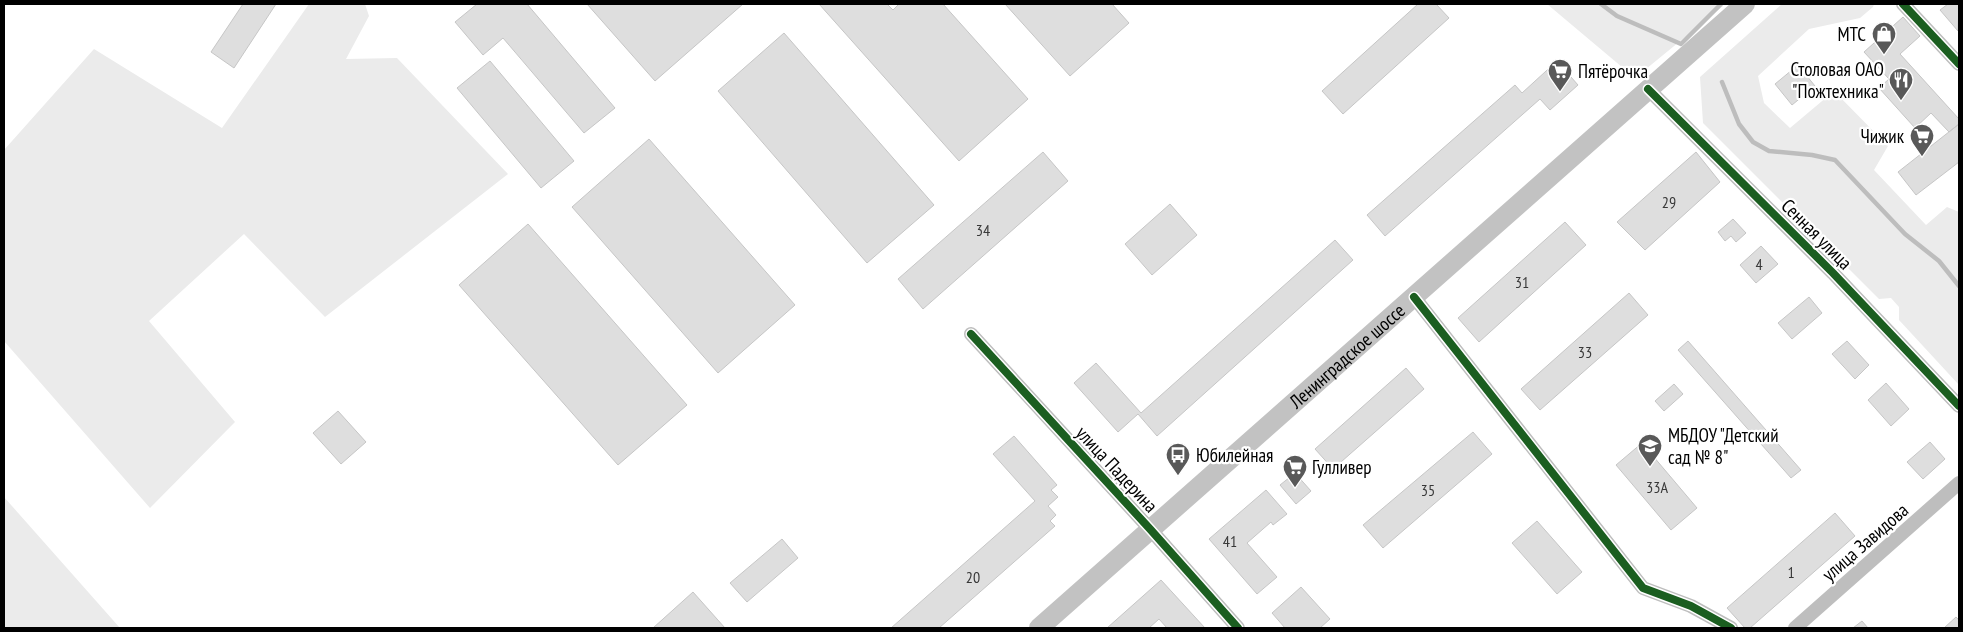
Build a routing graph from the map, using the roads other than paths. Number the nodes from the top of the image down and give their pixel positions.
1 (1745, 4) edge
2 (1903, 4) edge
3 (1959, 64) edge
4 (1648, 89) junction
5 (1414, 297) junction
6 (971, 334) dead end
7 (1959, 406) edge
8 (1959, 483) edge
9 (1150, 529) junction
10 (1038, 628) edge
11 (1238, 628) edge
12 (1731, 628) edge
13 (1795, 628) edge

1 - 4 main road, Ленинградское шоссе
2 - 3 street
4 - 5 main road, Ленинградское шоссе
4 - 7 street, Сенная улица
5 - 9 main road, Ленинградское шоссе
5 - 12 street
6 - 9 street, улица Падерина
8 - 13 street, улица Завидова
9 - 10 main road, Ленинградское шоссе
9 - 11 street, улица Падерина

